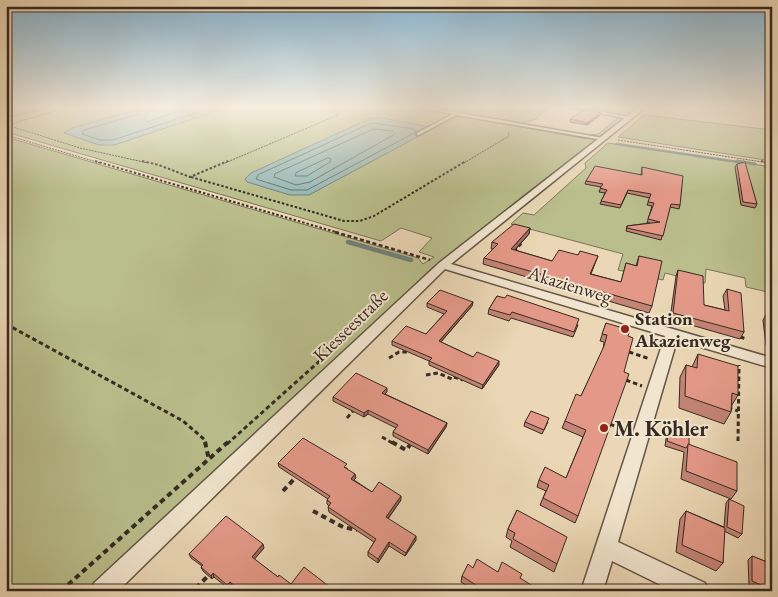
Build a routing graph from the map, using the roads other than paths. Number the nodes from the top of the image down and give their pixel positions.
1 (579, 135) edge
2 (609, 135) edge
3 (604, 139) junction
4 (438, 263) junction
5 (672, 334) junction
6 (772, 364) edge
7 (606, 547) junction
8 (102, 591) edge
9 (592, 591) edge
10 (697, 591) edge

1 - 3 lane
2 - 3 street, Kiesseestraße
3 - 4 street, Kiesseestraße
4 - 5 street, Akazienweg
4 - 8 street, Kiesseestraße
5 - 6 street, Akazienweg
5 - 7 street
7 - 9 street
7 - 10 street

